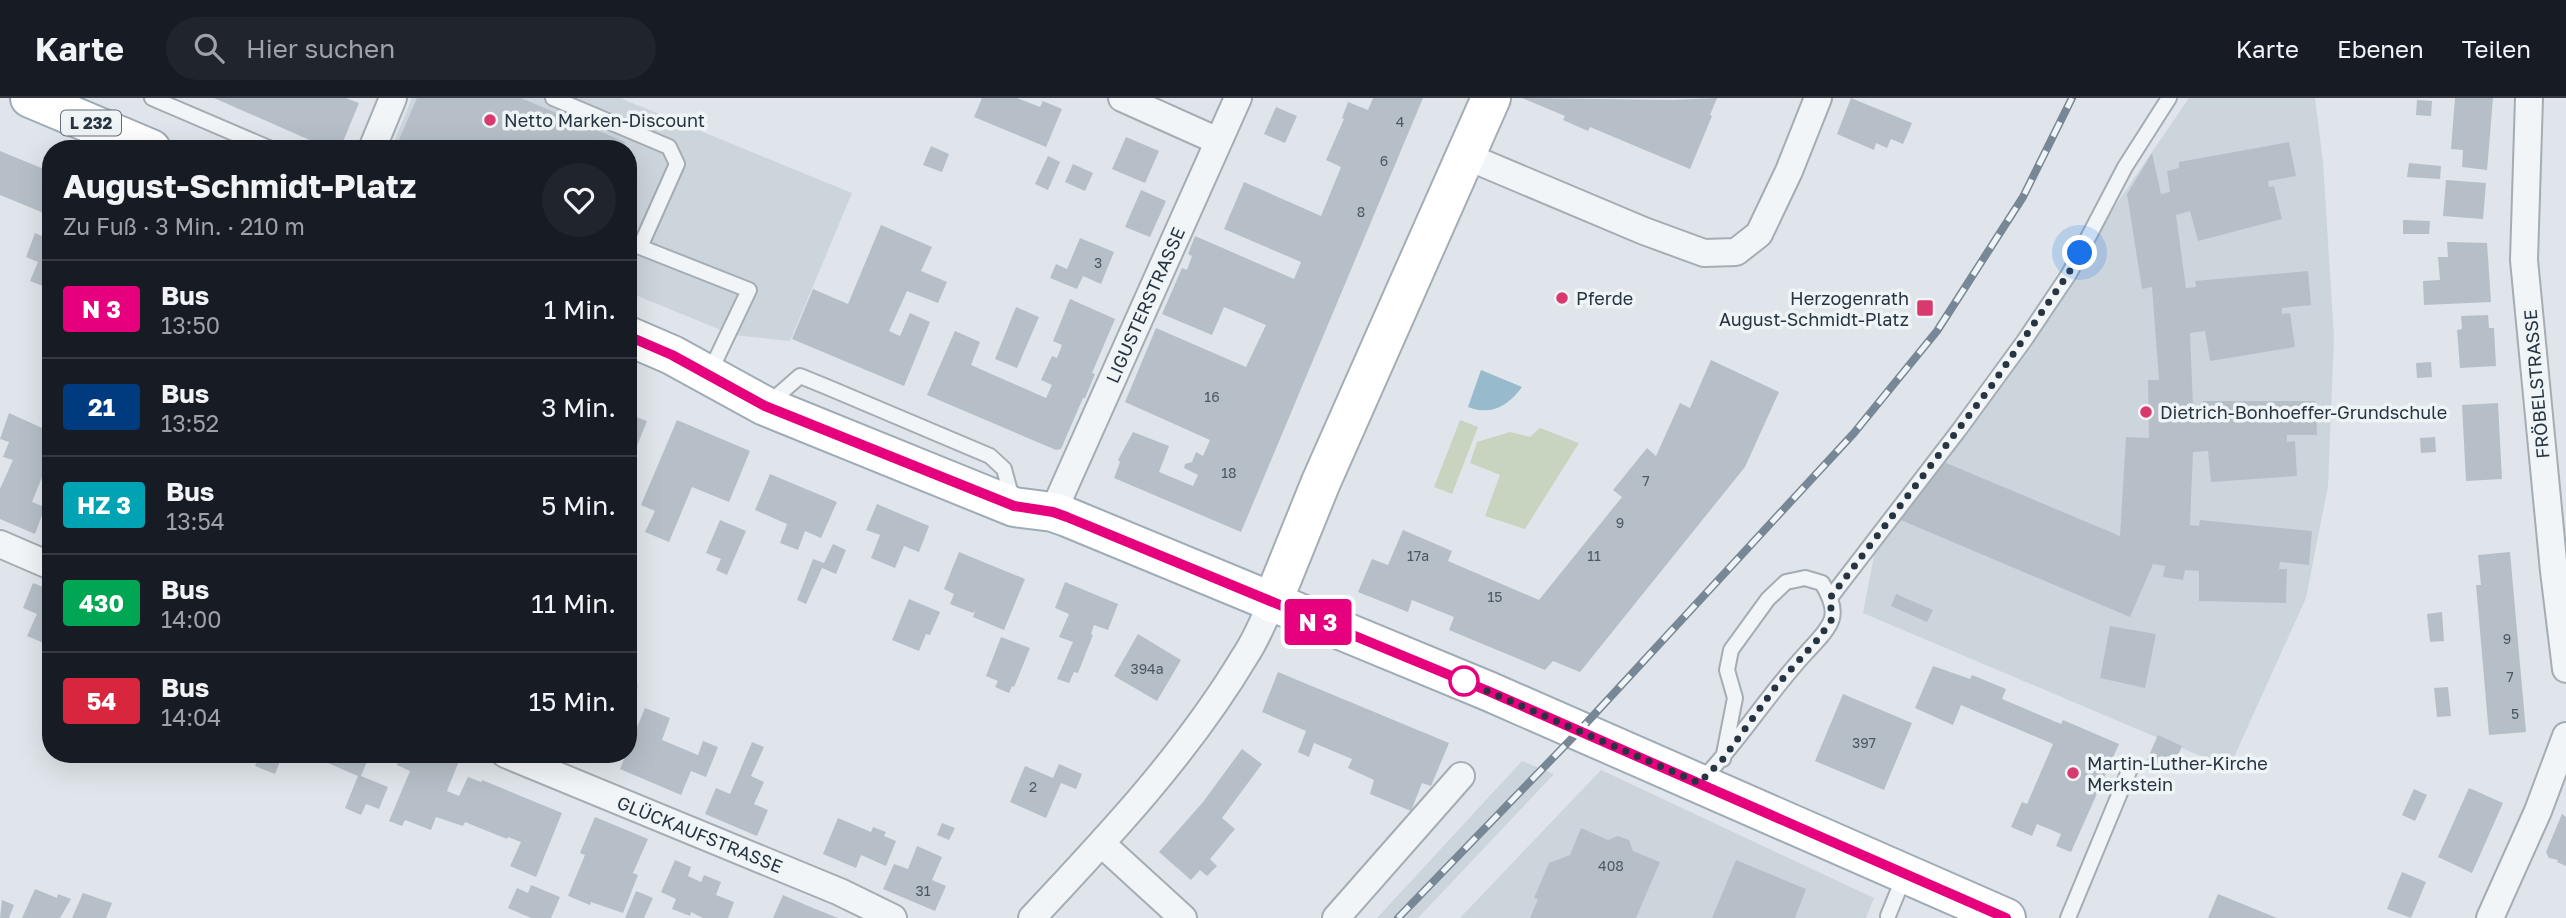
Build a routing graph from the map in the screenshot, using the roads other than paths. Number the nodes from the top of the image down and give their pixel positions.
1 (30, 98) edge
2 (152, 98) edge
3 (393, 98) edge
4 (553, 98) edge
5 (1122, 98) edge
6 (1238, 98) edge
7 (1491, 98) edge
8 (1818, 98) edge
9 (2169, 98) edge
10 (2529, 98) edge
11 (130, 140) edge
12 (250, 140) edge
13 (376, 140) edge
14 (1218, 141) junction
15 (1466, 156) junction
16 (637, 340) edge
17 (708, 375) junction
18 (1053, 512) junction
19 (0, 544) edge
20 (42, 562) edge
21 (1830, 598) junction
22 (1272, 603) junction
23 (2566, 669) edge
24 (2566, 736) edge
25 (527, 763) edge
26 (1711, 771) junction
27 (2129, 771) dead end
28 (1461, 776) dead end
29 (1102, 844) junction
30 (1906, 873) junction
31 (1888, 916) dead end
32 (893, 918) edge
33 (1032, 918) edge
34 (1183, 918) edge
35 (1336, 918) edge
36 (2006, 918) edge
37 (2068, 918) edge
38 (2490, 918) edge

1 - 11 main road, L 232
2 - 12 lane
3 - 13 street
4 - 17 lane
5 - 14 street
6 - 14 street, LIGUSTERSTRASSE
7 - 15 main road
8 - 15 street
9 - 21 lane
10 - 23 street, FRÖBELSTRASSE
14 - 18 street, LIGUSTERSTRASSE
15 - 22 main road
16 - 17 main road
17 - 18 main road
18 - 22 main road
19 - 20 street
21 - 26 lane
21 - 26 lane
22 - 26 main road
22 - 29 street
24 - 38 street
25 - 32 street, GLÜCKAUFSTRASSE
26 - 30 main road
27 - 37 lane
28 - 35 street
29 - 33 street
29 - 34 street
30 - 31 lane
30 - 36 main road

